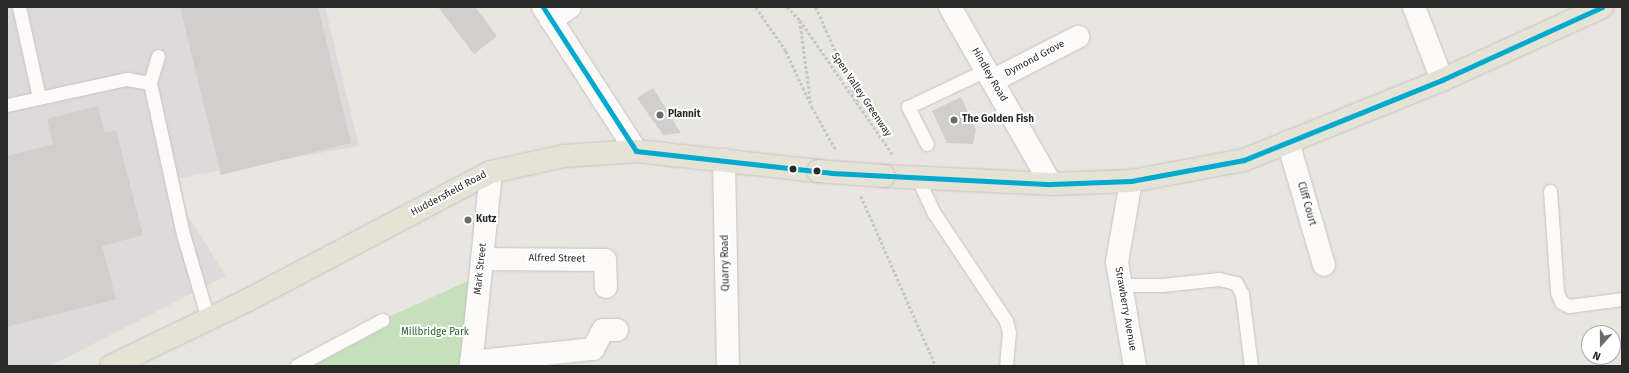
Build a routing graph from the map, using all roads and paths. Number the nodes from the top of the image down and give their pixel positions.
1 (20, 7) edge
2 (570, 7) edge
3 (788, 7) edge
4 (816, 7) edge
5 (950, 7) edge
6 (1414, 7) edge
7 (1602, 7) edge
8 (547, 13) edge
9 (800, 20) junction
10 (1078, 37) dead end
11 (158, 56) dead end
12 (989, 76) junction
13 (1442, 80) junction
14 (150, 83) junction
15 (39, 98) junction
16 (7, 105) edge
17 (812, 107) dead end
18 (861, 109) junction
19 (1288, 142) junction
20 (927, 144) dead end
21 (636, 151) junction
22 (724, 160) junction
23 (491, 172) junction
24 (913, 179) junction
25 (1131, 181) junction
26 (1051, 184) junction
27 (1550, 191) dead end
28 (482, 259) junction
29 (1324, 265) dead end
30 (1120, 285) junction
31 (606, 287) dead end
32 (1622, 299) edge
33 (208, 319) junction
34 (382, 320) dead end
35 (617, 330) dead end
36 (471, 364) edge
37 (111, 366) edge
38 (296, 366) edge
39 (728, 366) edge
40 (1006, 366) edge
41 (1135, 366) edge
42 (1251, 366) edge

1 - 15 lane
2 - 8 street
3 - 9 path, Spen Valley Greenway
4 - 18 path
5 - 12 street, Hindley Road
6 - 13 street
7 - 13 main road, Huddersfield Road
8 - 21 street
9 - 17 path
9 - 18 path, Spen Valley Greenway
10 - 12 street, Dymond Grove
11 - 14 lane
12 - 20 lane
12 - 26 street, Hindley Road
13 - 19 main road, Huddersfield Road
14 - 15 lane
14 - 33 lane
15 - 16 lane
18 - 24 path, Spen Valley Greenway
19 - 25 main road, Huddersfield Road
19 - 29 street, Cliff Court
21 - 22 main road, Huddersfield Road
21 - 23 main road, Huddersfield Road
22 - 24 main road, Huddersfield Road, bridge
22 - 39 street, Quarry Road
23 - 28 street, Mark Street
23 - 33 main road, Huddersfield Road
24 - 26 main road, Huddersfield Road
24 - 40 lane
25 - 26 main road, Huddersfield Road
25 - 30 street, Strawberry Avenue
27 - 32 lane
28 - 31 street, Alfred Street
28 - 36 street, Mark Street
30 - 41 street, Strawberry Avenue
30 - 42 lane
33 - 37 main road, Huddersfield Road
34 - 38 lane
35 - 36 street

